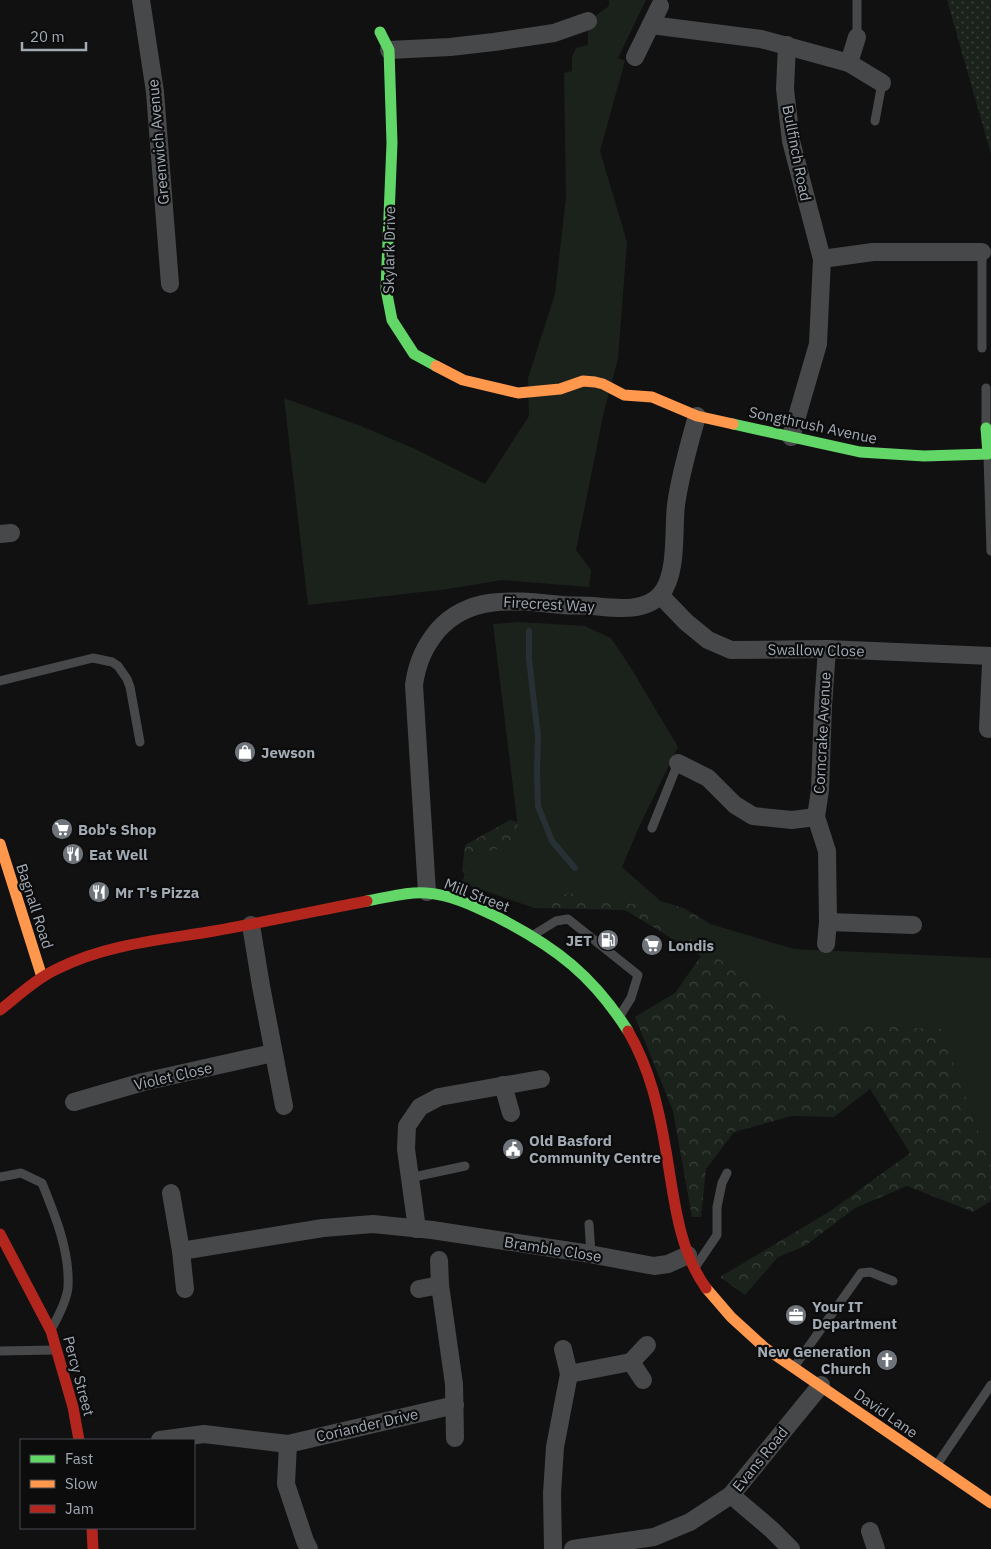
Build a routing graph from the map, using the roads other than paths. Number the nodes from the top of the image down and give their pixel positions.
1 (141, 0) edge
2 (857, 0) edge
3 (660, 6) dead end
4 (588, 21) dead end
5 (651, 25) junction
6 (380, 32) dead end
7 (857, 36) joint
8 (787, 45) junction
9 (388, 50) junction
10 (635, 57) dead end
11 (849, 63) junction
12 (882, 83) joint
13 (875, 120) dead end
14 (982, 252) joint
15 (822, 258) junction
16 (170, 284) dead end
17 (982, 348) dead end
18 (986, 388) dead end
19 (697, 416) junction
20 (986, 428) joint
21 (791, 436) junction
22 (988, 454) junction
23 (991, 551) edge
24 (660, 595) junction
25 (827, 649) junction
26 (991, 656) edge
27 (991, 664) edge
28 (0, 681) edge
29 (988, 729) dead end
30 (140, 742) dead end
31 (678, 763) joint
32 (816, 817) junction
33 (652, 828) dead end
34 (0, 844) edge
35 (427, 892) junction
36 (828, 922) junction
37 (251, 925) junction
38 (913, 925) dead end
39 (532, 935) junction
40 (826, 944) dead end
41 (42, 977) junction
42 (0, 1010) edge
43 (619, 1017) junction
44 (273, 1053) junction
45 (541, 1078) dead end
46 (503, 1085) junction
47 (74, 1102) dead end
48 (284, 1106) dead end
49 (511, 1114) dead end
50 (465, 1166) dead end
51 (728, 1173) dead end
52 (0, 1177) edge
53 (409, 1178) junction
54 (171, 1192) dead end
55 (589, 1224) dead end
56 (417, 1229) junction
57 (0, 1234) edge
58 (181, 1251) junction
59 (591, 1254) junction
60 (439, 1260) dead end
61 (691, 1262) junction
62 (893, 1281) dead end
63 (440, 1285) junction
64 (419, 1288) dead end
65 (185, 1289) dead end
66 (48, 1326) junction
67 (647, 1345) dead end
68 (563, 1349) dead end
69 (58, 1350) junction
70 (0, 1352) edge
71 (631, 1362) junction
72 (794, 1367) junction
73 (569, 1374) junction
74 (643, 1380) dead end
75 (821, 1385) junction
76 (991, 1385) edge
77 (455, 1405) junction
78 (455, 1438) dead end
79 (80, 1439) edge
80 (167, 1439) edge
81 (288, 1444) junction
82 (936, 1466) junction
83 (731, 1495) junction
84 (991, 1503) edge
85 (92, 1529) edge
86 (870, 1531) dead end
87 (93, 1549) edge
88 (309, 1549) edge
89 (553, 1549) edge
90 (573, 1549) edge
91 (791, 1549) edge
92 (876, 1549) edge

1 - 16 street, Greenwich Avenue
2 - 7 lane
3 - 5 street
4 - 9 street
5 - 8 street
5 - 10 street
6 - 9 street, Skylark Drive
7 - 11 street
8 - 11 street
8 - 15 street, Bullfinch Road
9 - 19 street, Skylark Drive
11 - 12 street
12 - 13 lane
14 - 15 street
14 - 17 lane
15 - 21 street, Bullfinch Road
18 - 20 lane
19 - 21 street, Songthrush Avenue
19 - 24 street
20 - 22 street
21 - 22 street, Songthrush Avenue
22 - 23 lane
24 - 25 street, Swallow Close
24 - 35 street, Firecrest Way
25 - 26 street, Swallow Close
25 - 32 street, Corncrake Avenue
27 - 29 street
28 - 30 lane
31 - 32 street
31 - 33 lane
32 - 36 street, Corncrake Avenue
34 - 41 street, Bagnall Road
35 - 37 street, Mill Street
35 - 39 street, Mill Street
36 - 38 street
36 - 40 street, Corncrake Avenue
37 - 41 street, Mill Street
37 - 44 street
39 - 43 street, Mill Street
39 - 43 lane
41 - 42 street, Mill Street
43 - 61 street, Mill Street
44 - 47 street, Violet Close
44 - 48 street
45 - 46 street
46 - 49 street
46 - 53 street
50 - 53 lane
51 - 61 lane
52 - 66 lane
53 - 56 street
54 - 58 street
55 - 59 lane
56 - 58 street, Bramble Close
56 - 59 street, Bramble Close
57 - 66 street, Percy Street
58 - 65 street
59 - 61 street, Bramble Close
60 - 63 street
61 - 72 street, David Lane
62 - 72 lane
63 - 64 street
63 - 77 street
66 - 69 street, Percy Street
67 - 71 street
68 - 73 street
69 - 70 lane
69 - 79 street, Percy Street
71 - 73 street
71 - 74 street
72 - 75 street, David Lane
73 - 89 street
75 - 82 street, David Lane
75 - 83 street, Evans Road
76 - 82 lane
77 - 78 street
77 - 81 street, Coriander Drive
80 - 81 street, Coriander Drive
81 - 88 street
82 - 84 street, David Lane
83 - 90 street, Evans Road
83 - 91 street
85 - 87 street
86 - 92 street

